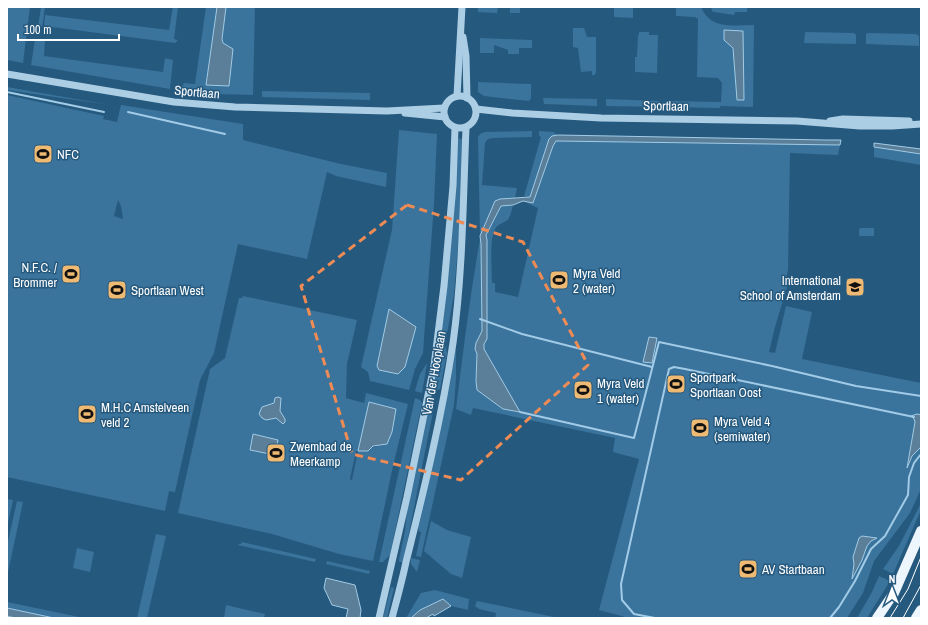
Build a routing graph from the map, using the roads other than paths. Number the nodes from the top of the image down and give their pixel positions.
1 (462, 7) edge
2 (462, 25) junction
3 (7, 74) edge
4 (457, 96) junction
5 (467, 98) junction
6 (444, 108) junction
7 (387, 111) junction
8 (476, 113) junction
9 (444, 117) junction
10 (921, 124) edge
11 (455, 128) junction
12 (466, 128) junction
13 (921, 531) edge
14 (921, 610) edge
15 (379, 618) edge
16 (392, 618) edge
17 (877, 618) edge
18 (916, 618) edge

1 - 2 street
2 - 4 street
2 - 5 street
3 - 7 street, Sportlaan
4 - 5 street
4 - 6 street
5 - 8 street
6 - 7 street, Sportlaan
6 - 9 street
7 - 9 street, Sportlaan
8 - 10 street, Sportlaan
8 - 12 street
9 - 11 street
11 - 12 street
11 - 15 street, Van der Hooplaan
12 - 16 street, Van der Hooplaan
13 - 17 main road
14 - 18 main road

